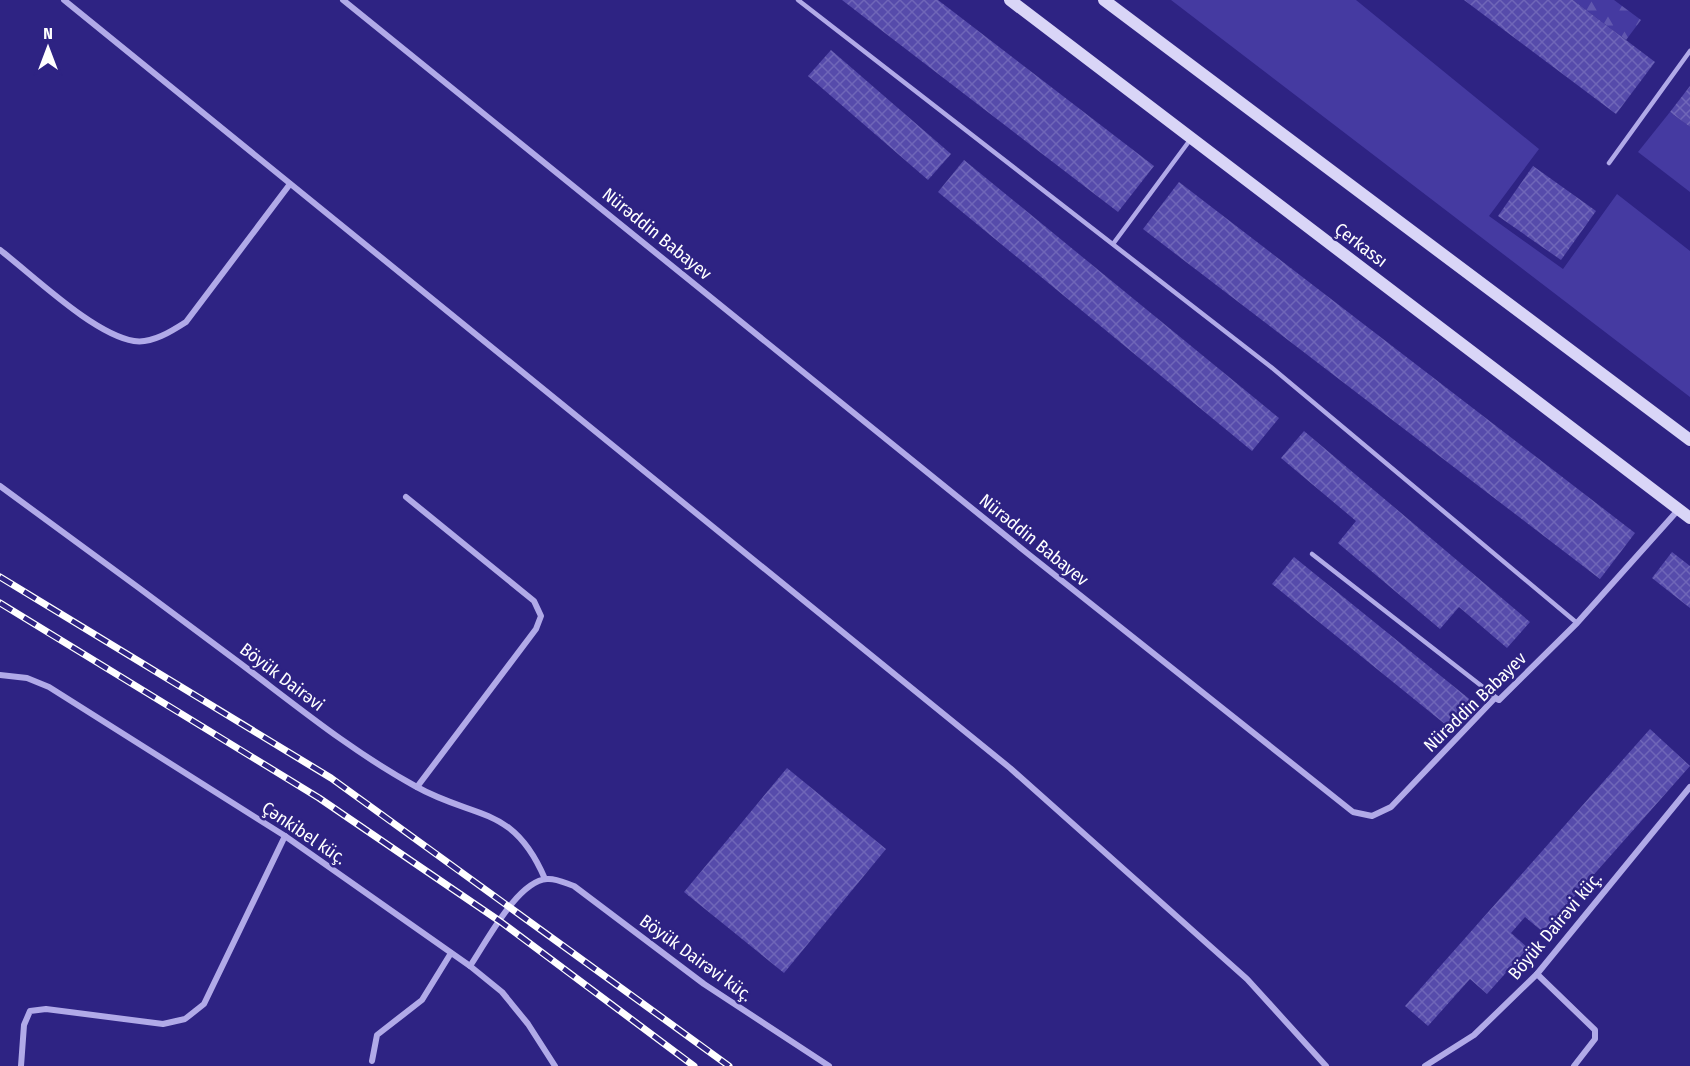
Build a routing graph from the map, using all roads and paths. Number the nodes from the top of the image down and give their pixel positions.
1 (64, 0) edge
2 (344, 0) edge
3 (798, 0) edge
4 (1010, 0) edge
5 (1104, 0) edge
6 (1690, 51) edge
7 (1191, 138) junction
8 (1610, 162) dead end
9 (290, 184) junction
10 (1113, 244) junction
11 (0, 250) edge
12 (1690, 440) edge
13 (0, 486) edge
14 (406, 497) dead end
15 (1679, 509) junction
16 (1690, 518) edge
17 (1312, 554) dead end
18 (1577, 624) junction
19 (0, 675) edge
20 (1499, 700) junction
21 (417, 787) junction
22 (1690, 787) edge
23 (285, 836) junction
24 (545, 879) junction
25 (451, 953) junction
26 (470, 966) junction
27 (1537, 974) junction
28 (372, 1061) dead end
29 (21, 1066) edge
30 (555, 1066) edge
31 (829, 1066) edge
32 (1326, 1066) edge
33 (1425, 1066) edge
34 (1574, 1066) edge

1 - 9 street
2 - 20 street, Nürəddin Babayev
3 - 10 lane
4 - 7 street, Çerkassı
5 - 12 street
6 - 8 lane
7 - 10 lane
7 - 15 street, Çerkassı
9 - 11 street
9 - 32 street
10 - 18 lane
13 - 21 street, Böyük Dairəvi
14 - 21 street
15 - 16 street, Çerkassı
15 - 18 street, Nürəddin Babayev
17 - 20 lane
18 - 20 street, Nürəddin Babayev
19 - 23 street, Çənkibel küç.
21 - 24 street, Böyük Dairəvi
22 - 27 street, Böyük Dairəvi küç.
23 - 25 street, Çənkibel küç.
23 - 29 street
24 - 26 street
24 - 31 street, Böyük Dairəvi küç.
25 - 26 street, Çənkibel küç.
25 - 28 street
26 - 30 street, Çənkibel küç.
27 - 33 street, Böyük Dairəvi küç.
27 - 34 street

